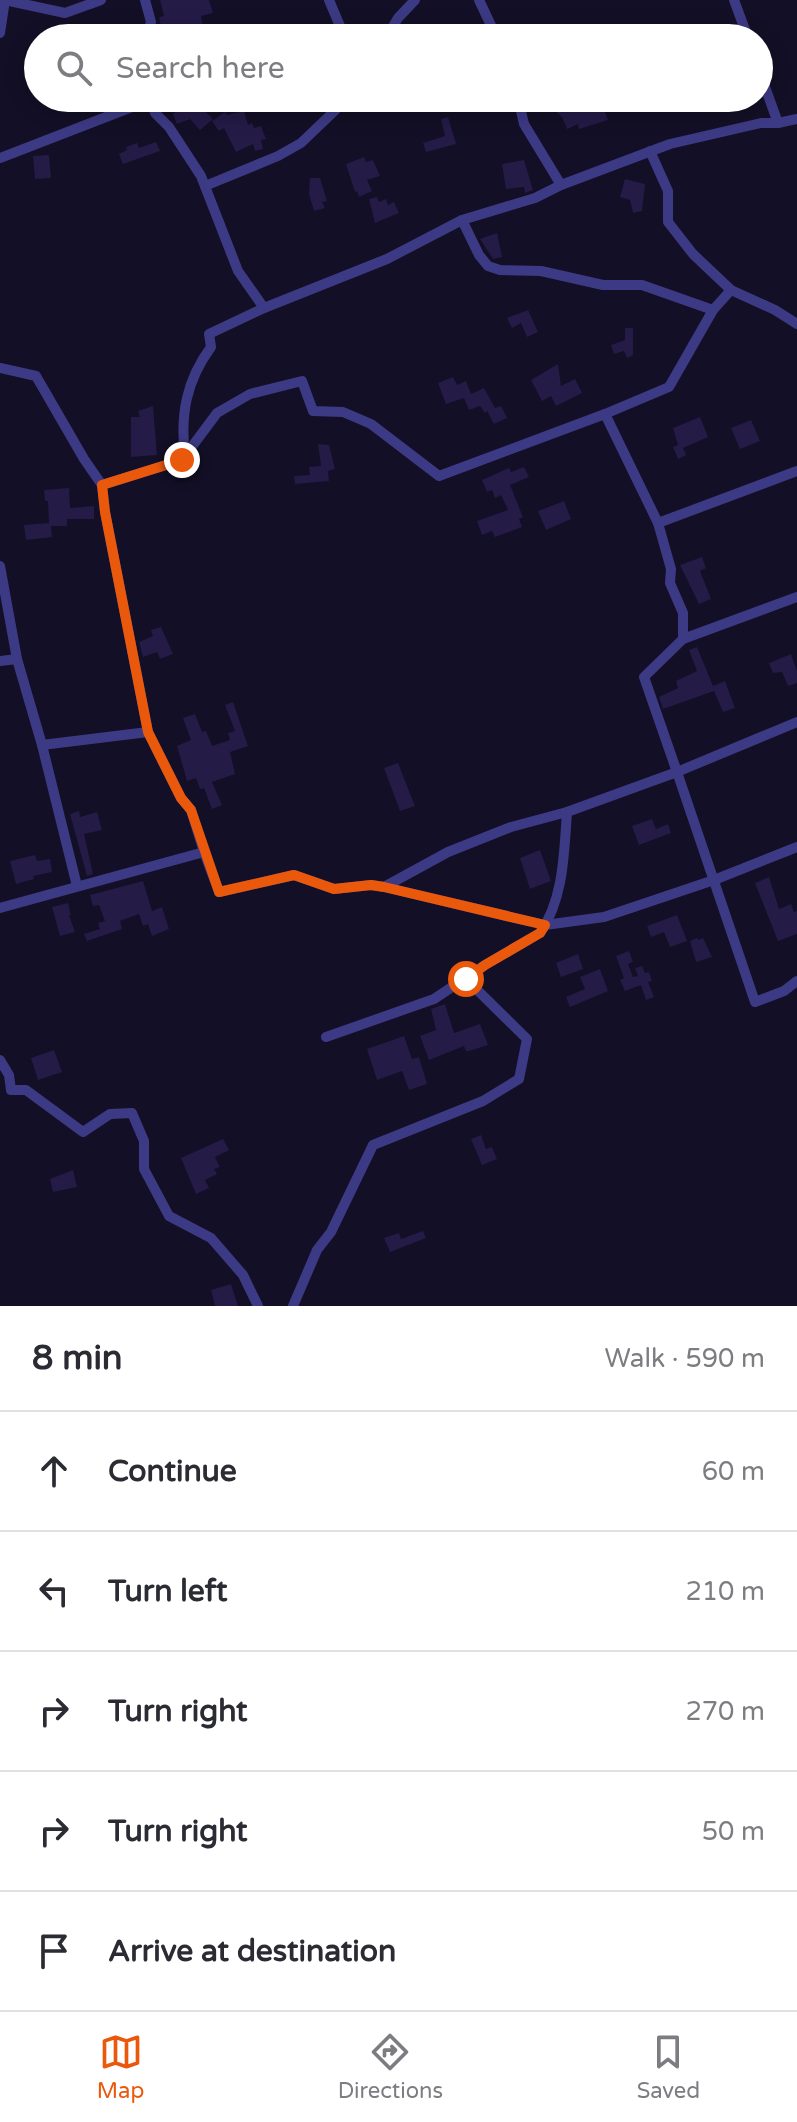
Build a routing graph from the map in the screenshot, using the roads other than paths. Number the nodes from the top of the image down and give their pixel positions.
1 (5, 0) edge
2 (101, 0) edge
3 (145, 0) edge
4 (329, 0) edge
5 (415, 0) edge
6 (479, 0) edge
7 (734, 0) edge
8 (150, 24) edge
9 (339, 24) edge
10 (394, 24) edge
11 (490, 24) edge
12 (743, 24) edge
13 (0, 33) edge
14 (773, 109) edge
15 (117, 112) edge
16 (155, 112) edge
17 (333, 112) edge
18 (521, 112) edge
19 (797, 119) edge
20 (778, 123) junction
21 (650, 151) junction
22 (0, 158) edge
23 (561, 185) junction
24 (205, 186) junction
25 (462, 220) junction
26 (731, 290) junction
27 (264, 308) junction
28 (713, 310) junction
29 (797, 324) edge
30 (0, 368) edge
31 (605, 414) junction
32 (185, 457) junction
33 (797, 471) edge
34 (102, 485) junction
35 (658, 523) junction
36 (0, 566) edge
37 (797, 597) edge
38 (683, 639) junction
39 (17, 659) junction
40 (0, 661) edge
41 (797, 722) edge
42 (148, 732) junction
43 (42, 745) junction
44 (677, 772) junction
45 (567, 812) junction
46 (797, 847) edge
47 (204, 852) junction
48 (714, 880) junction
49 (77, 886) junction
50 (384, 887) junction
51 (0, 908) edge
52 (545, 925) junction
53 (466, 979) junction
54 (797, 981) edge
55 (326, 1037) dead end
56 (0, 1060) edge
57 (258, 1306) edge
58 (293, 1306) edge

1 - 2 street
1 - 13 street
3 - 8 street
4 - 9 street
5 - 10 street
6 - 11 street
7 - 12 street
14 - 20 street
15 - 22 street
16 - 24 street
17 - 24 street
18 - 23 street
19 - 20 street
20 - 21 street
21 - 23 street
21 - 26 street
23 - 25 street
24 - 27 street
25 - 27 street
25 - 28 street
26 - 28 street
26 - 29 street
27 - 32 street
28 - 31 street
30 - 34 street
31 - 32 street
31 - 35 street
32 - 34 street
33 - 35 street
34 - 42 street
35 - 38 street
36 - 39 street
37 - 38 street
38 - 44 street
39 - 40 street
39 - 43 street
41 - 44 street
42 - 43 street
42 - 47 street
43 - 49 street
44 - 45 street
44 - 48 street
45 - 50 street
45 - 52 street
46 - 48 street
47 - 49 street
47 - 50 street
48 - 52 street
48 - 54 street
49 - 51 street
50 - 52 street
52 - 53 street
53 - 55 street
53 - 58 street
56 - 57 street

